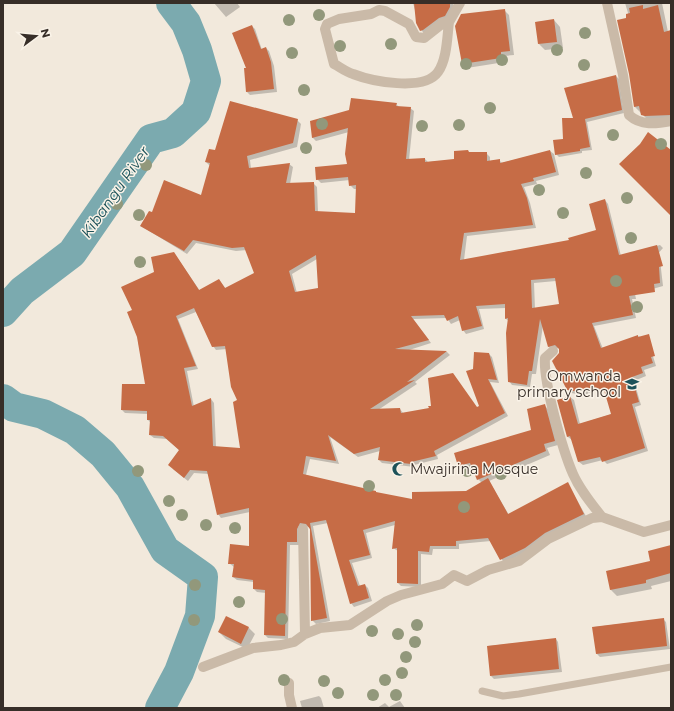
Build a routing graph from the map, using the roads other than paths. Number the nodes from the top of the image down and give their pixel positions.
1 (460, 3) edge
2 (607, 3) edge
3 (449, 22) junction
4 (671, 121) edge
5 (553, 351) dead end
6 (602, 517) junction
7 (671, 525) edge
8 (303, 529) dead end
9 (305, 634) junction
10 (203, 667) dead end
11 (671, 668) edge
12 (289, 683) dead end
13 (482, 691) dead end
14 (292, 708) edge

1 - 3 street
2 - 4 street
3 - 3 street
5 - 6 street
6 - 7 street
6 - 9 street
8 - 9 street
9 - 10 street
11 - 13 lane
12 - 14 street

